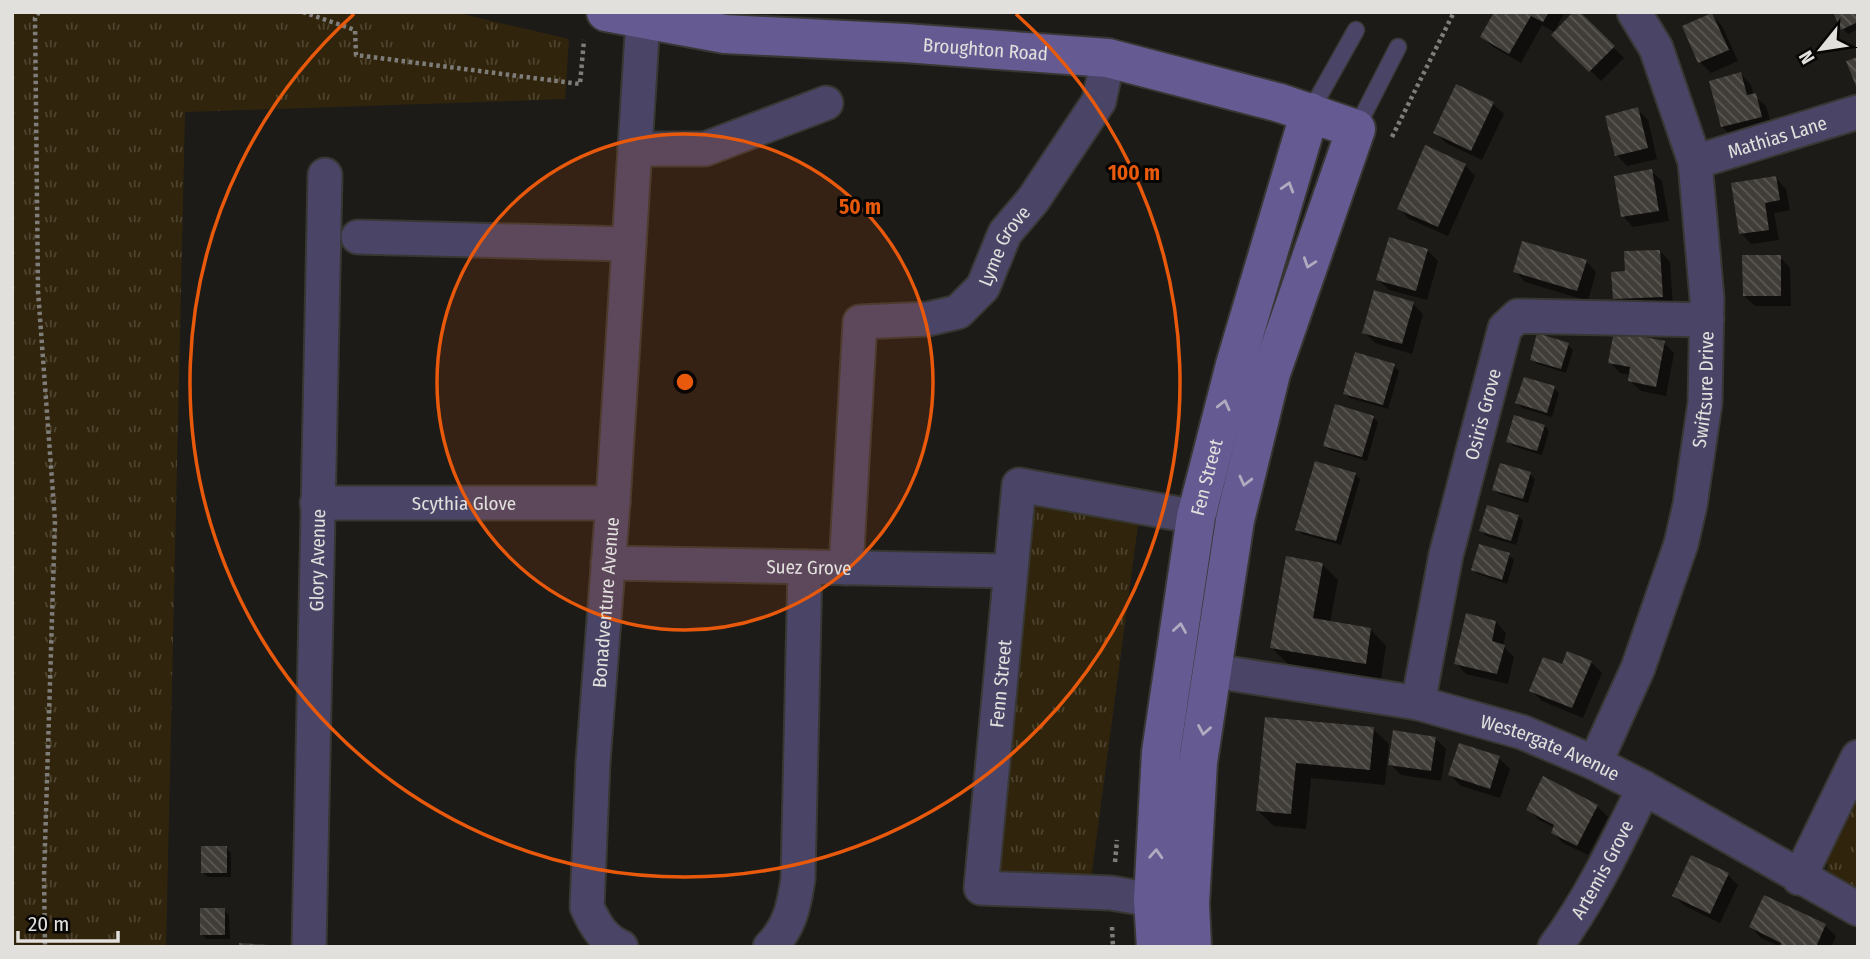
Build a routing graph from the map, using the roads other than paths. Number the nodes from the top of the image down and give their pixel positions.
1 (1634, 12) edge
2 (643, 19) junction
3 (595, 21) edge
4 (1356, 30) dead end
5 (1398, 47) dead end
6 (1108, 58) junction
7 (825, 103) dead end
8 (1310, 112) junction
9 (1858, 112) edge
10 (1373, 135) junction
11 (635, 149) junction
12 (1695, 162) junction
13 (325, 175) dead end
14 (358, 237) dead end
15 (629, 244) junction
16 (1707, 320) junction
17 (317, 503) junction
18 (613, 503) junction
19 (1196, 517) junction
20 (608, 563) junction
21 (805, 567) junction
22 (846, 568) junction
23 (1009, 571) junction
24 (1214, 671) junction
25 (1418, 703) junction
26 (1858, 757) edge
27 (1595, 763) junction
28 (1644, 788) junction
29 (1799, 878) junction
30 (1153, 900) junction
31 (1858, 909) edge
32 (309, 947) edge
33 (621, 947) edge
34 (770, 947) edge
35 (1156, 947) edge
36 (1192, 947) edge
37 (1555, 947) edge

1 - 12 street, Swiftsure Drive
2 - 3 street, Broughton Road
2 - 6 street, Broughton Road
2 - 11 street, Bonadventure Avenue
4 - 8 lane, Fen Street
5 - 10 lane, Fen Street
6 - 8 street, Broughton Road
6 - 22 street, Lyme Grove
7 - 11 street
8 - 10 street, Broughton Road
19 -> 8 street, Fen Street
9 - 12 street, Mathias Lane
10 -> 24 street, Fen Street
11 - 15 street, Bonadventure Avenue
12 - 16 street, Swiftsure Drive
13 - 17 street, Glory Avenue
14 - 15 street
15 - 18 street, Bonadventure Avenue
16 - 25 street, Osiris Grove
16 - 27 street, Swiftsure Drive
17 - 18 street, Scythia Glove
17 - 32 street, Glory Avenue
18 - 20 street, Bonadventure Avenue
19 - 23 street, Fenn Street
30 -> 19 street, Fen Street
20 - 21 street, Suez Grove
20 - 33 street, Bonadventure Avenue
21 - 22 street, Suez Grove
21 - 34 street
22 - 23 street, Suez Grove
23 - 30 street, Fenn Street
24 - 25 street, Westergate Avenue
24 -> 36 street, Fen Street
25 - 27 street, Westergate Avenue
26 - 29 street
27 - 28 street, Westergate Avenue
28 - 29 street, Westergate Avenue
28 - 37 street, Artemis Grove
29 - 31 street, Westergate Avenue
30 - 35 street, Fen Street

